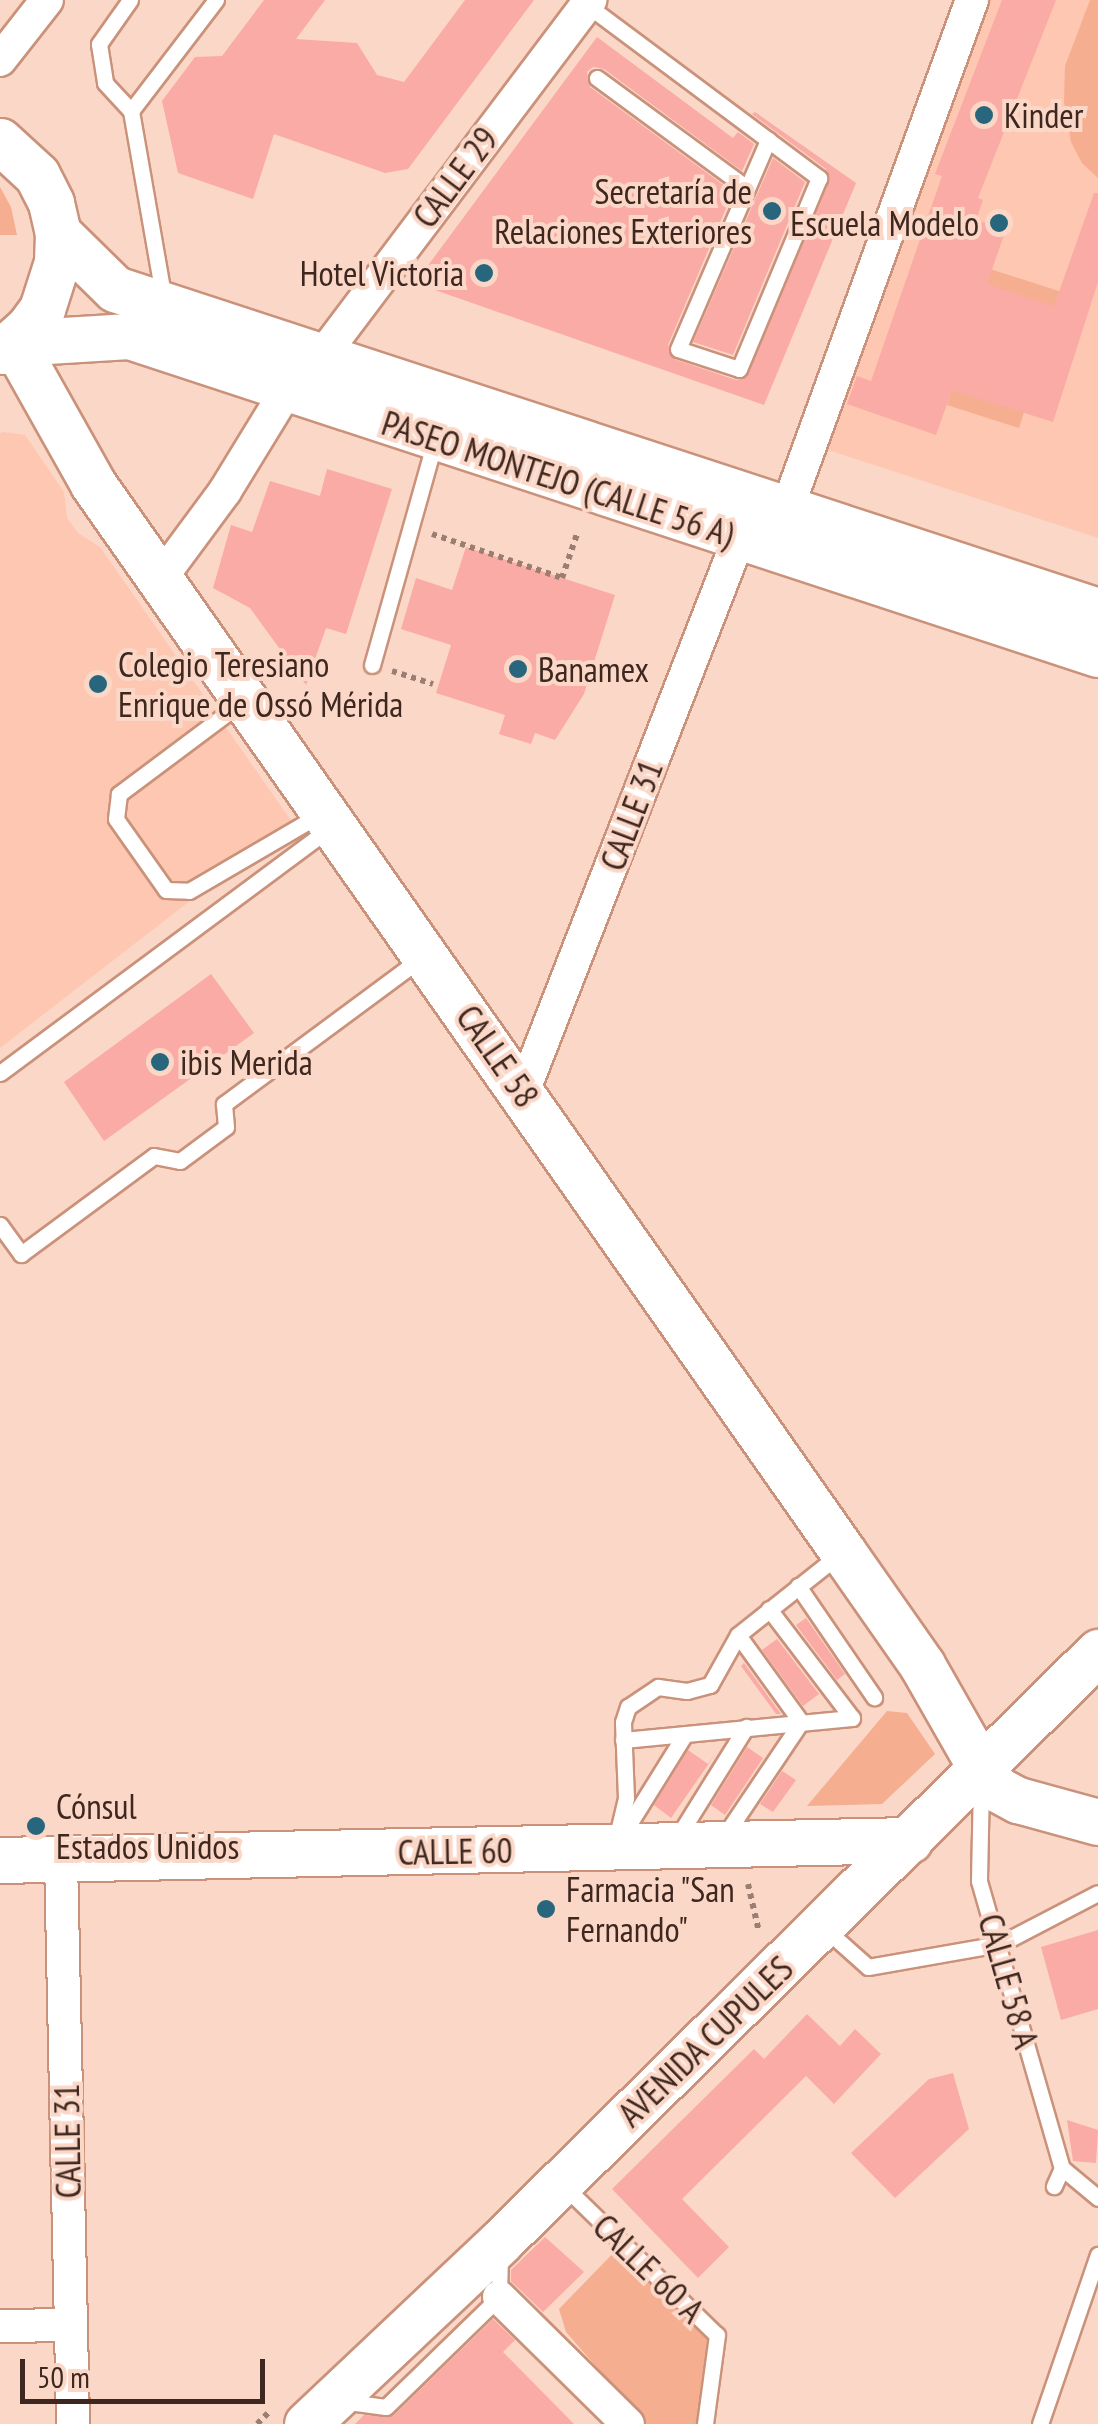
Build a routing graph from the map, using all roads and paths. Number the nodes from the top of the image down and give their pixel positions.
1 (47, 0) edge
2 (130, 0) edge
3 (216, 0) edge
4 (972, 0) edge
5 (588, 2) edge
6 (0, 60) edge
7 (596, 78) dead end
8 (130, 110) junction
9 (768, 140) junction
10 (0, 141) edge
11 (747, 188) junction
12 (58, 233) junction
13 (164, 305) junction
14 (7, 347) edge
15 (322, 356) junction
16 (288, 388) junction
17 (436, 438) junction
18 (788, 510) junction
19 (409, 526) junction
20 (577, 534) dead end
21 (739, 538) junction
22 (160, 579) junction
23 (1098, 612) edge
24 (1098, 654) edge
25 (372, 665) joint
26 (433, 684) dead end
27 (246, 700) junction
28 (329, 818) junction
29 (426, 955) junction
30 (0, 1073) edge
31 (523, 1092) junction
32 (0, 1226) edge
33 (843, 1552) junction
34 (798, 1586) junction
35 (769, 1609) junction
36 (738, 1635) junction
37 (1098, 1652) edge
38 (874, 1697) dead end
39 (801, 1722) junction
40 (746, 1728) junction
41 (685, 1734) junction
42 (623, 1740) junction
43 (982, 1770) junction
44 (1098, 1822) edge
45 (910, 1840) junction
46 (717, 1846) junction
47 (614, 1848) junction
48 (670, 1848) junction
49 (62, 1858) junction
50 (0, 1860) edge
51 (748, 1884) dead end
52 (1098, 1894) edge
53 (823, 1927) junction
54 (760, 1934) dead end
55 (1000, 1944) junction
56 (1062, 2168) junction
57 (559, 2181) junction
58 (1054, 2186) dead end
59 (1098, 2198) edge
60 (501, 2241) junction
61 (1098, 2255) edge
62 (499, 2296) junction
63 (72, 2325) junction
64 (0, 2326) edge
65 (319, 2412) edge
66 (74, 2424) edge
67 (628, 2424) edge
68 (705, 2424) edge
69 (1040, 2424) edge

1 - 6 street
2 - 8 lane
3 - 8 lane
4 - 18 street
5 - 9 lane
5 - 15 street, CALLE 29
7 - 11 lane
8 - 13 lane
9 - 11 lane
9 - 11 lane
10 - 12 main road
12 - 13 main road, PASEO MONTEJO (CALLE 56 A)
12 - 14 main road
13 - 15 main road, PASEO MONTEJO (CALLE 56 A)
14 - 16 main road, PASEO MONTEJO (CALLE 56 A)
14 - 22 main road, CALLE 58
15 - 18 main road, PASEO MONTEJO (CALLE 56 A)
16 - 17 main road, PASEO MONTEJO (CALLE 56 A)
16 - 22 street
17 - 19 lane
17 - 21 main road, PASEO MONTEJO (CALLE 56 A)
18 - 23 main road, PASEO MONTEJO (CALLE 56 A)
19 - 20 path
19 - 25 lane
21 - 24 main road, PASEO MONTEJO (CALLE 56 A)
21 - 31 street, CALLE 31
22 - 27 main road, CALLE 58
25 - 26 path
27 - 28 main road, CALLE 58
27 - 28 lane
28 - 29 main road, CALLE 58
28 - 30 lane
29 - 31 main road, CALLE 58
29 - 32 lane
31 - 33 main road, CALLE 58
33 - 34 lane
33 - 43 main road, CALLE 58
34 - 35 lane
34 - 38 lane
35 - 36 lane
35 - 39 lane
36 - 39 lane
36 - 42 lane
37 - 43 main road, AVENIDA CUPULES
39 - 40 lane
39 - 46 lane
40 - 41 lane
40 - 48 lane
41 - 42 lane
41 - 47 lane
42 - 47 lane
43 - 44 main road
43 - 45 main road, AVENIDA CUPULES
43 - 55 lane, CALLE 58 A
45 - 46 main road, CALLE 60
45 - 53 main road, AVENIDA CUPULES
46 - 48 main road, CALLE 60
47 - 48 main road, CALLE 60
47 - 49 main road, CALLE 60
49 - 50 main road, CALLE 60
49 - 63 street, CALLE 31
51 - 54 path
52 - 55 lane
53 - 55 lane
53 - 57 main road, AVENIDA CUPULES
55 - 56 lane, CALLE 58 A
56 - 58 lane
56 - 59 lane
57 - 60 main road, AVENIDA CUPULES
57 - 68 lane, CALLE 60 A
60 - 62 lane
60 - 65 main road, AVENIDA CUPULES
61 - 69 lane
62 - 65 lane
62 - 67 street
63 - 64 street
63 - 66 street, CALLE 31

